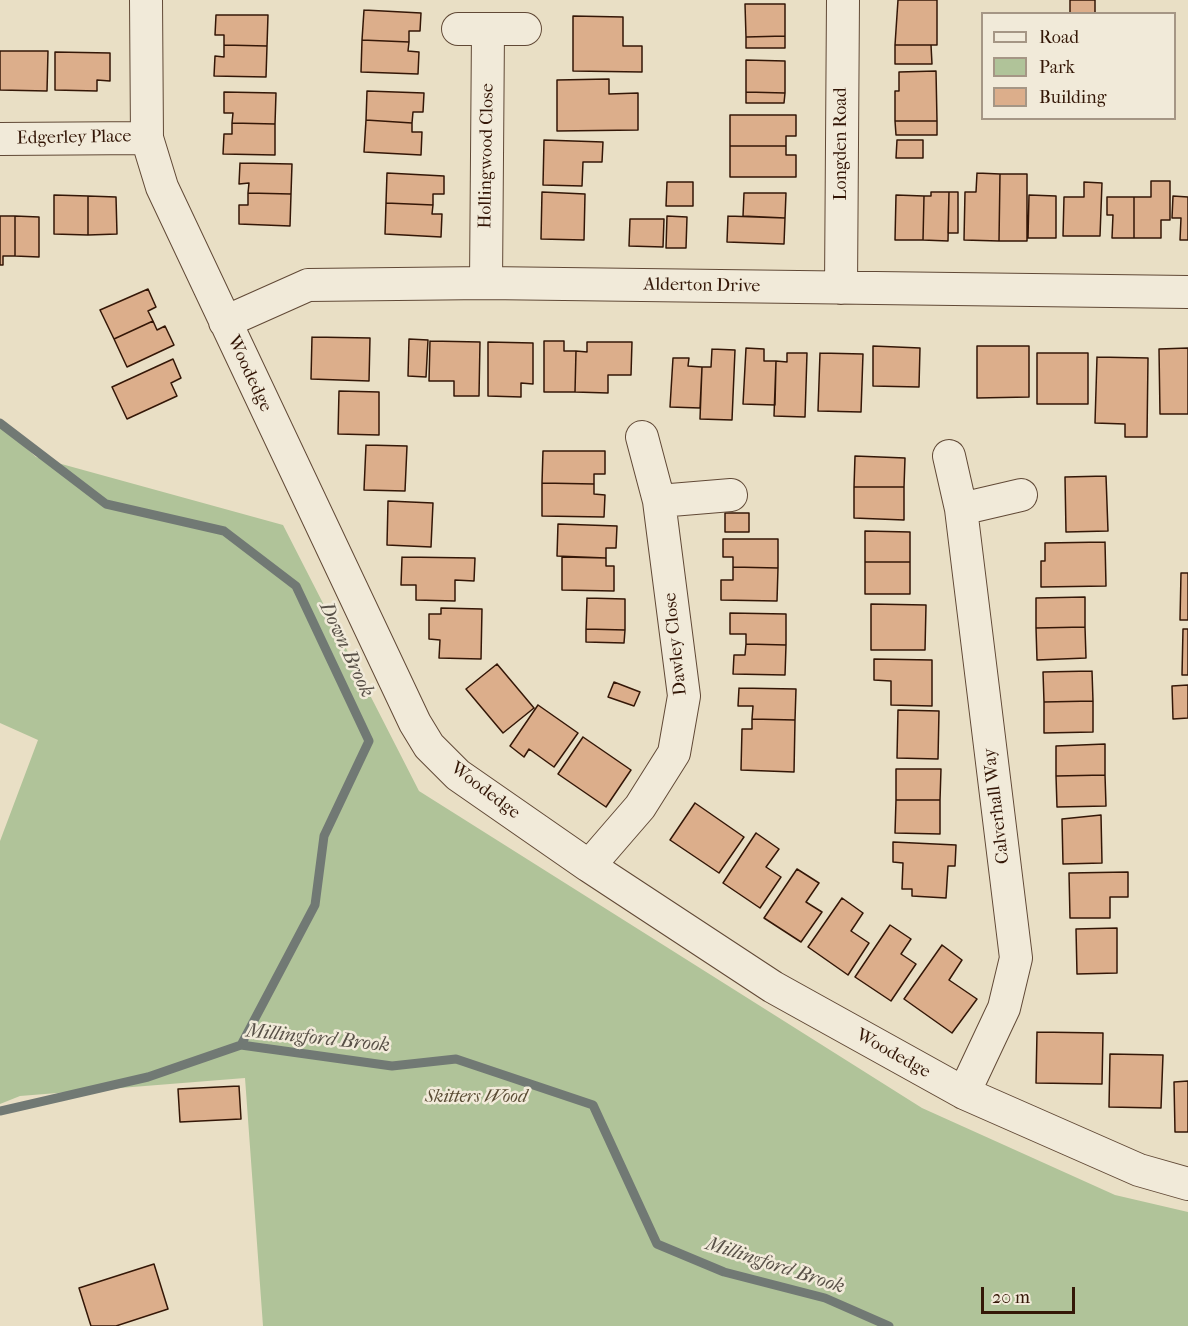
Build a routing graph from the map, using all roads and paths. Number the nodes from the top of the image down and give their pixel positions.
1 (146, 0) edge
2 (843, 0) edge
3 (525, 29) dead end
4 (147, 138) junction
5 (0, 139) edge
6 (486, 283) junction
7 (841, 288) junction
8 (1188, 292) edge
9 (225, 322) junction
10 (642, 437) dead end
11 (949, 456) dead end
12 (731, 495) dead end
13 (1021, 495) dead end
14 (659, 501) junction
15 (961, 509) junction
16 (589, 866) junction
17 (964, 1093) junction
18 (1188, 1184) edge

1 - 4 street, Woodedge
2 - 7 street, Longden Road
3 - 6 street, Hollingwood Close
4 - 5 street, Edgerley Place
4 - 9 street, Woodedge
6 - 7 street, Alderton Drive
6 - 9 street, Alderton Drive
7 - 8 street, Alderton Drive
9 - 16 street, Woodedge
10 - 14 street, Dawley Close
11 - 15 street, Calverhall Way
12 - 14 street
13 - 15 street
14 - 16 street, Dawley Close
15 - 17 street, Calverhall Way
16 - 17 street, Woodedge
17 - 18 street, Woodedge

